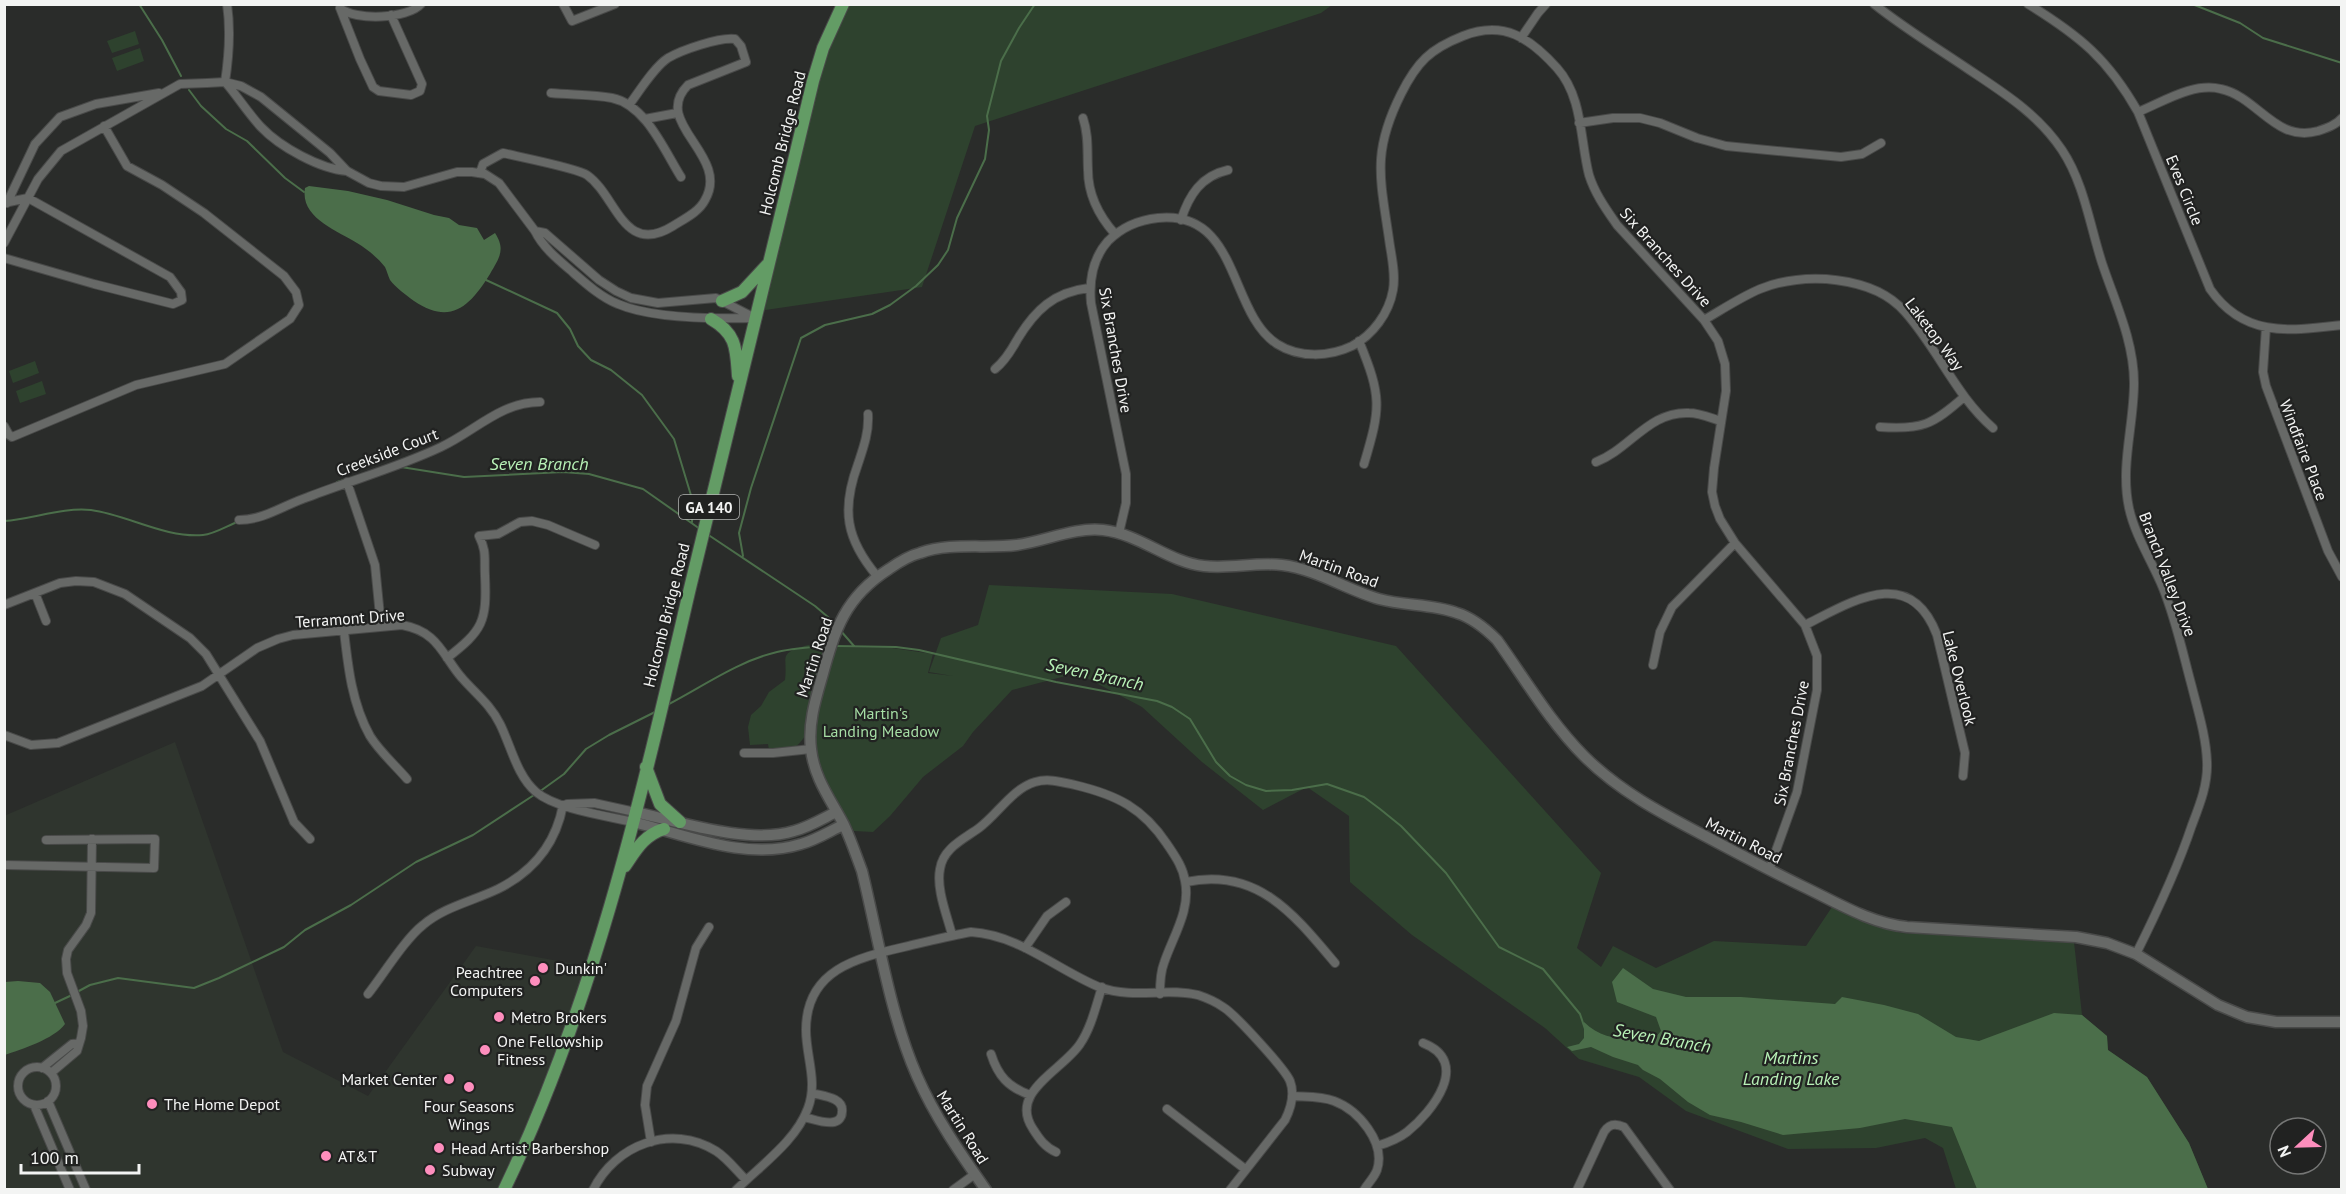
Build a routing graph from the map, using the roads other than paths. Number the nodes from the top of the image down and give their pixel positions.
1 (227, 4) edge
2 (421, 4) edge
3 (563, 4) edge
4 (615, 4) edge
5 (843, 4) edge
6 (1546, 4) edge
7 (1874, 4) edge
8 (2028, 4) edge
9 (339, 6) edge
10 (392, 15) junction
11 (1521, 38) junction
12 (225, 82) junction
13 (166, 92) junction
14 (551, 93) dead end
15 (629, 105) junction
16 (2138, 112) junction
17 (677, 113) junction
18 (1083, 118) dead end
19 (2342, 118) edge
20 (645, 119) junction
21 (1580, 123) junction
22 (104, 126) junction
23 (1881, 143) dead end
24 (1228, 170) dead end
25 (347, 171) junction
26 (480, 173) junction
27 (681, 177) dead end
28 (28, 198) junction
29 (6, 204) edge
30 (1181, 220) junction
31 (535, 231) junction
32 (1115, 234) junction
33 (4, 243) edge
34 (562, 248) junction
35 (554, 256) junction
36 (4, 258) edge
37 (770, 262) junction
38 (1089, 288) junction
39 (722, 301) junction
40 (658, 303) junction
41 (656, 313) junction
42 (756, 318) junction
43 (711, 319) junction
44 (1704, 320) junction
45 (2342, 325) edge
46 (2266, 327) junction
47 (1359, 341) junction
48 (995, 369) dead end
49 (738, 390) junction
50 (1964, 397) junction
51 (540, 402) dead end
52 (868, 414) dead end
53 (1721, 421) junction
54 (4, 426) edge
55 (1880, 427) dead end
56 (1993, 428) dead end
57 (1596, 462) dead end
58 (1364, 464) dead end
59 (347, 482) junction
60 (239, 520) dead end
61 (1119, 532) junction
62 (1735, 543) junction
63 (595, 545) dead end
64 (877, 576) junction
65 (2342, 577) edge
66 (35, 593) junction
67 (4, 605) edge
68 (46, 621) dead end
69 (1805, 625) junction
70 (381, 626) junction
71 (344, 631) junction
72 (447, 658) junction
73 (1653, 665) dead end
74 (220, 675) junction
75 (4, 735) edge
76 (811, 749) junction
77 (744, 753) dead end
78 (646, 767) junction
79 (1963, 776) dead end
80 (407, 779) dead end
81 (563, 804) junction
82 (836, 812) junction
83 (634, 817) junction
84 (681, 822) junction
85 (843, 825) junction
86 (664, 829) junction
87 (92, 839) junction
88 (310, 839) dead end
89 (46, 840) dead end
90 (4, 865) edge
91 (92, 867) junction
92 (1769, 870) junction
93 (619, 875) junction
94 (1186, 882) junction
95 (1066, 902) dead end
96 (709, 927) dead end
97 (952, 935) junction
98 (1025, 948) junction
99 (881, 952) junction
100 (2136, 954) junction
101 (1335, 963) dead end
102 (1102, 987) junction
103 (368, 994) dead end
104 (1160, 994) junction
105 (2342, 1022) edge
106 (79, 1043) junction
107 (1423, 1043) dead end
108 (991, 1054) dead end
109 (42, 1068) junction
110 (51, 1073) junction
111 (812, 1093) junction
112 (1030, 1095) junction
113 (1292, 1096) junction
114 (48, 1101) junction
115 (34, 1105) junction
116 (1167, 1109) dead end
117 (804, 1117) junction
118 (651, 1142) junction
119 (1377, 1146) junction
120 (1056, 1152) dead end
121 (1245, 1169) junction
122 (975, 1174) junction
123 (746, 1180) junction
124 (70, 1190) edge
125 (86, 1190) edge
126 (504, 1190) edge
127 (593, 1190) edge
128 (736, 1190) edge
129 (953, 1190) edge
130 (986, 1190) edge
131 (1230, 1190) edge
132 (1364, 1190) edge
133 (1577, 1190) edge
134 (1670, 1190) edge

1 - 12 street
2 - 10 street
3 - 4 street
5 - 37 main road, Holcomb Bridge Road / GA 140
6 - 11 street
7 - 100 street, Branch Valley Drive
8 - 16 street, Eves Circle
9 - 10 street
9 - 10 street
11 - 21 street, Six Branches Drive
11 - 47 street, Six Branches Drive
12 - 13 street
12 - 25 street
12 - 25 street
13 - 22 street
13 - 29 street
14 - 15 street
15 - 17 street
15 - 20 street
16 - 19 street
16 - 46 street, Eves Circle
17 - 20 street
17 - 26 street
18 - 32 street
20 - 27 street
21 - 23 street
21 - 44 street, Six Branches Drive
22 - 28 street
22 - 54 street
24 - 30 street
25 - 26 street
26 - 31 street
28 - 29 street
28 - 33 street
28 - 36 street
30 - 32 street, Six Branches Drive
30 - 47 street, Six Branches Drive
31 - 34 street
31 - 35 street
32 - 38 street, Six Branches Drive
34 - 35 street
34 - 40 street
35 - 41 street
37 - 39 main road
37 - 42 main road, Holcomb Bridge Road / GA 140
38 - 48 street
38 - 61 street, Six Branches Drive
39 - 40 street
39 - 42 street
40 - 41 street
41 - 43 street
42 - 43 street
42 - 49 main road, Holcomb Bridge Road / GA 140
43 - 49 main road
44 - 50 street, Laketop Way
44 - 53 street, Six Branches Drive
45 - 46 street, Eves Circle
46 - 65 street, Windfaire Place
47 - 58 street
49 - 78 main road, Holcomb Bridge Road / GA 140
50 - 55 street
50 - 56 street, Laketop Way
51 - 59 street, Creekside Court
52 - 64 street
53 - 57 street
53 - 62 street, Six Branches Drive
59 - 60 street, Creekside Court
59 - 70 street
61 - 64 street, Martin Road
61 - 92 street, Martin Road
62 - 69 street, Six Branches Drive
62 - 73 street
63 - 72 street
64 - 76 street, Martin Road
66 - 67 street
66 - 68 street
66 - 74 street
69 - 79 street, Lake Overlook
69 - 92 street, Six Branches Drive
70 - 71 street, Terramont Drive
70 - 72 street, Terramont Drive
71 - 74 street, Terramont Drive
71 - 80 street
72 - 81 street, Terramont Drive
74 - 75 street, Terramont Drive
74 - 88 street
76 - 77 street
76 - 82 street, Martin Road
78 - 83 main road, Holcomb Bridge Road / GA 140
78 - 84 main road
81 - 83 street, Terramont Drive
81 - 103 street
82 - 84 street
82 - 85 street, Martin Road
83 - 84 street
83 - 86 street
83 - 93 main road, Holcomb Bridge Road / GA 140
85 - 86 street
85 - 99 street, Martin Road
86 - 93 main road
87 - 89 street
87 - 91 street
87 - 91 street
90 - 91 street
91 - 106 street
92 - 100 street, Martin Road
93 - 126 main road, Holcomb Bridge Road / GA 140
94 - 97 street
94 - 101 street
94 - 104 street
95 - 98 street
96 - 118 street
97 - 98 street
97 - 99 street
98 - 102 street
99 - 111 street
99 - 122 street, Martin Road
100 - 105 street, Martin Road
102 - 104 street
102 - 112 street
104 - 113 street
106 - 109 street
106 - 110 street
107 - 119 street
108 - 112 street
109 - 110 street
109 - 115 street
110 - 114 street
111 - 117 street
111 - 117 street
112 - 120 street
113 - 119 street
113 - 121 street
114 - 115 street
114 - 125 street
115 - 124 street
116 - 121 street
117 - 123 street
118 - 123 street
118 - 127 street
119 - 132 street
121 - 131 street
122 - 129 street
122 - 130 street, Martin Road
123 - 128 street
133 - 134 street

